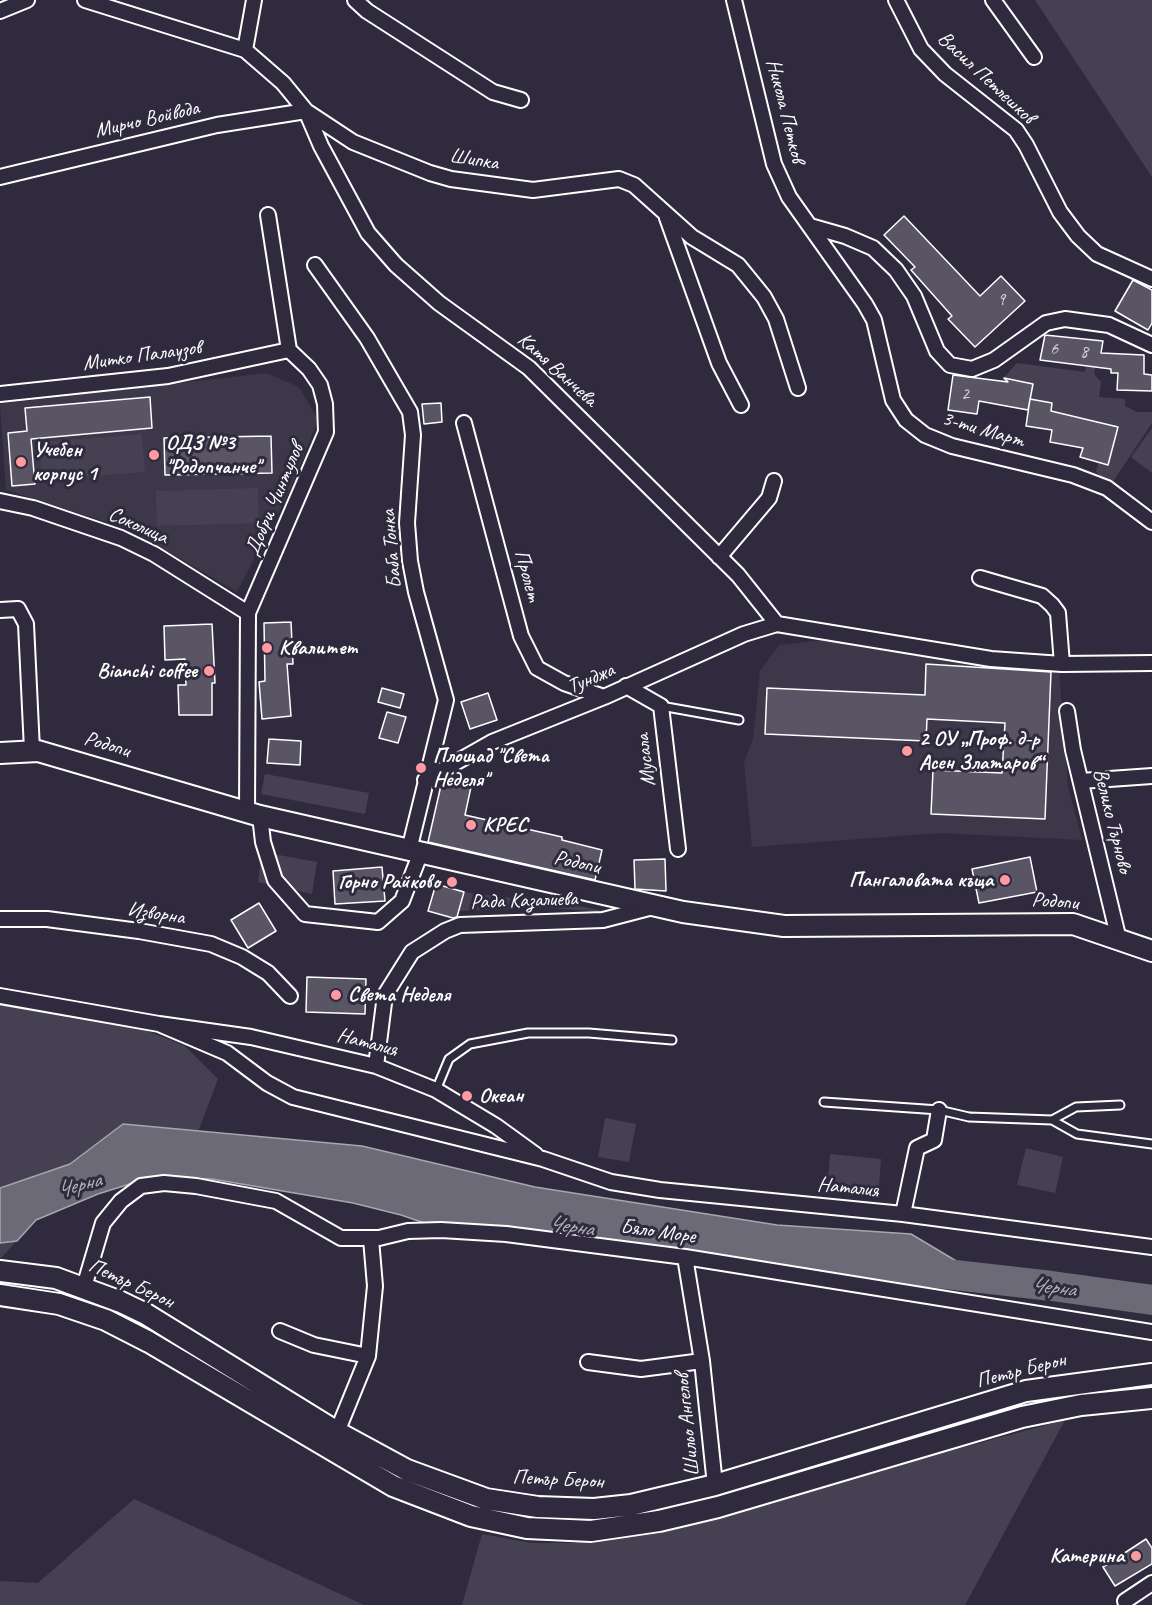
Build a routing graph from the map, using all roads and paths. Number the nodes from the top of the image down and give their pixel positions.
1 (27, 0) edge
2 (85, 0) edge
3 (254, 0) edge
4 (355, 0) edge
5 (735, 0) edge
6 (896, 0) edge
7 (993, 0) edge
8 (0, 11) edge
9 (245, 50) junction
10 (1034, 57) dead end
11 (521, 100) dead end
12 (306, 111) junction
13 (0, 177) edge
14 (268, 215) dead end
15 (666, 215) junction
16 (810, 226) junction
17 (315, 265) dead end
18 (1152, 279) edge
19 (1152, 345) edge
20 (289, 350) junction
21 (798, 388) dead end
22 (0, 394) edge
23 (741, 405) dead end
24 (464, 423) dead end
25 (774, 481) dead end
26 (0, 501) edge
27 (1152, 522) edge
28 (719, 557) junction
29 (980, 578) dead end
30 (0, 610) edge
31 (248, 614) junction
32 (777, 624) junction
33 (1152, 663) edge
34 (1062, 664) junction
35 (626, 687) junction
36 (604, 697) junction
37 (661, 706) junction
38 (1067, 711) dead end
39 (739, 720) dead end
40 (32, 750) junction
41 (0, 753) edge
42 (1152, 776) edge
43 (425, 780) junction
44 (1081, 781) junction
45 (254, 814) junction
46 (678, 849) dead end
47 (415, 851) junction
48 (658, 906) junction
49 (0, 919) edge
50 (1119, 940) junction
51 (1152, 951) edge
52 (0, 996) edge
53 (290, 996) dead end
54 (159, 1024) junction
55 (672, 1040) dead end
56 (376, 1066) junction
57 (436, 1090) junction
58 (824, 1102) dead end
59 (1120, 1105) dead end
60 (939, 1110) junction
61 (1052, 1120) junction
62 (1152, 1144) edge
63 (543, 1159) junction
64 (903, 1214) junction
65 (371, 1239) junction
66 (1152, 1247) edge
67 (686, 1257) junction
68 (0, 1271) edge
69 (84, 1287) junction
70 (0, 1295) edge
71 (280, 1331) dead end
72 (1152, 1332) edge
73 (368, 1356) junction
74 (702, 1361) junction
75 (588, 1362) dead end
76 (1152, 1374) edge
77 (1152, 1398) edge
78 (337, 1432) junction
79 (715, 1485) junction
80 (1152, 1583) edge
81 (1125, 1600) dead end

1 - 8 street
2 - 9 street, Шипка
3 - 9 street
4 - 11 street
5 - 16 street, Никола Петков
6 - 18 street, Васил Петлешков
7 - 10 street
9 - 12 street, Шипка
12 - 13 street, Мирчо Войвода
12 - 15 street, Шипка
12 - 28 street, Катя Ванчева
14 - 20 street
15 - 21 street, Шипка
15 - 23 street
16 - 19 street
16 - 27 street, 3-ти Март
17 - 43 street, Баба Тонка
20 - 22 street, Митко Палаузов
20 - 31 street, Добри Чинтулов
24 - 36 street, Пролет
25 - 28 street
26 - 31 street, Соколица
28 - 32 street, Катя Ванчева
29 - 34 street
30 - 40 street
31 - 45 street, Добри Чинтулов
32 - 34 street
32 - 35 street, Тунджа
33 - 34 street
35 - 36 street, Тунджа
35 - 37 street, Мусала
36 - 43 street, Тунджа
37 - 39 lane
37 - 46 street, Мусала
38 - 44 street, Велико Търново
40 - 41 main road, Родопи
40 - 45 main road, Родопи
42 - 44 street
43 - 47 street, Баба Тонка
44 - 50 street, Велико Търново
45 - 47 main road, Родопи
45 - 47 street, Баба Тонка
47 - 48 main road, Родопи
48 - 50 main road, Родопи
48 - 56 street, Рада Казалиева
49 - 53 street, Изворна
50 - 51 main road, Родопи
52 - 54 street, Наталия
54 - 56 street, Наталия
54 - 63 street, Наталия
55 - 57 lane
56 - 57 street, Наталия
57 - 63 street, Наталия
58 - 60 lane
59 - 61 lane
60 - 61 lane
60 - 64 street
61 - 62 lane
63 - 64 street, Наталия
64 - 66 street, Наталия
65 - 67 street, Бяло Море
65 - 69 street, Бяло Море
65 - 73 street
67 - 72 street, Бяло Море
67 - 74 street, Шильо Ангелов
68 - 69 main road, Петър Берон
69 - 78 main road, Петър Берон
70 - 77 main road, Петър Берон
71 - 73 street
73 - 78 street
74 - 75 street, Шильо Ангелов
74 - 79 street, Шильо Ангелов
76 - 79 main road, Петър Берон
78 - 79 main road, Петър Берон
80 - 81 street

